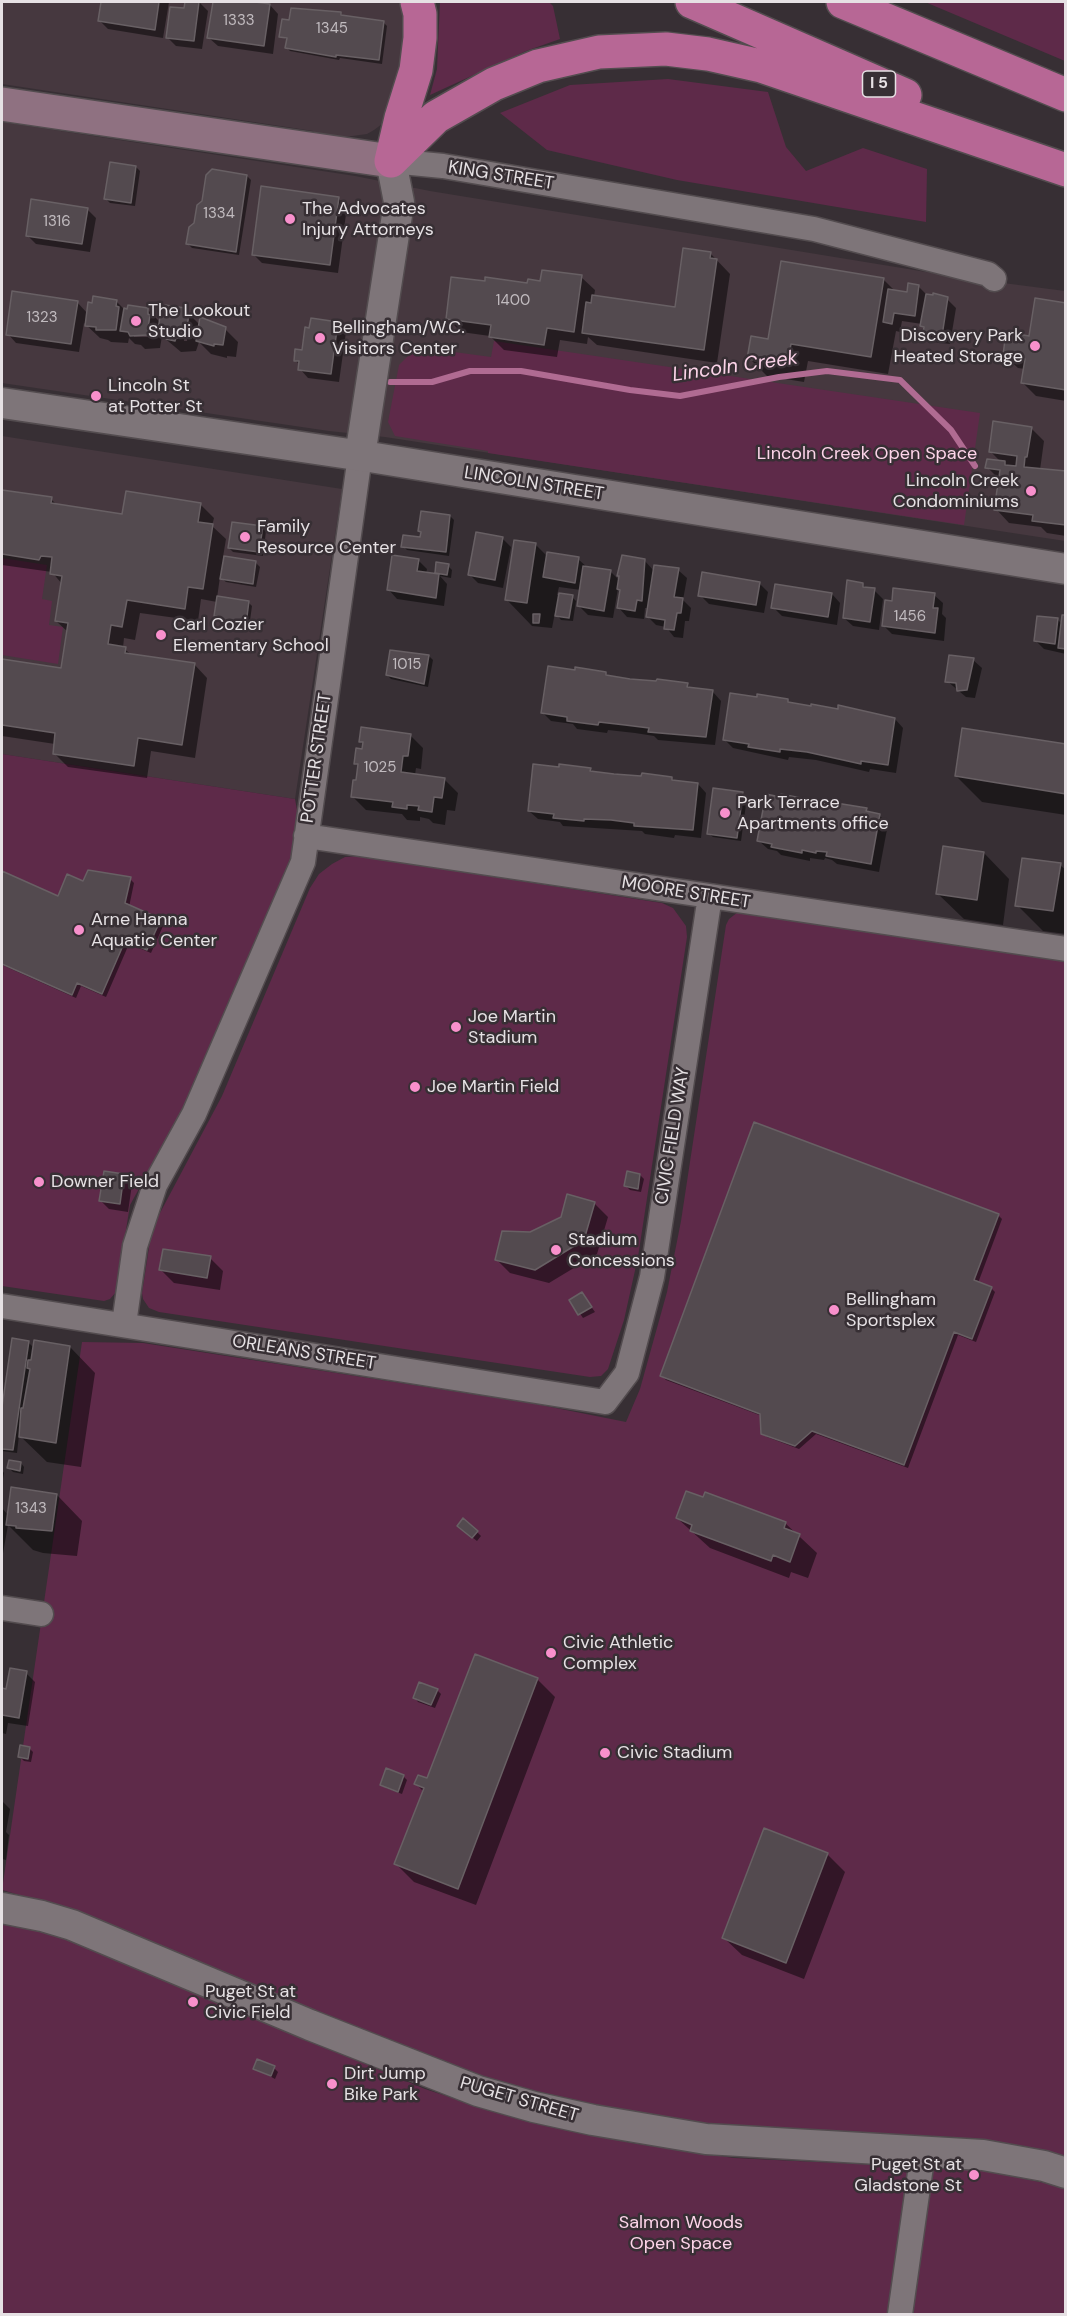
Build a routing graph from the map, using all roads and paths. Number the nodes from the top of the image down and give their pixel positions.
1 (417, 2) edge
2 (692, 2) edge
3 (843, 2) edge
4 (1065, 95) edge
5 (2, 104) edge
6 (391, 161) junction
7 (1065, 168) edge
8 (994, 279) dead end
9 (2, 403) edge
10 (360, 456) junction
11 (1065, 569) edge
12 (306, 836) junction
13 (710, 896) junction
14 (1065, 950) edge
15 (2, 1306) edge
16 (123, 1324) junction
17 (605, 1402) joint
18 (2, 1608) edge
19 (41, 1614) dead end
20 (2, 1908) edge
21 (923, 2151) junction
22 (1065, 2173) edge
23 (900, 2314) edge

1 - 6 highway
2 - 7 highway, I 5
3 - 4 highway
5 - 6 main road, KING STREET
6 - 7 highway
6 - 8 street, KING STREET
6 - 10 street, POTTER STREET
9 - 10 street, LINCOLN STREET
10 - 11 street, LINCOLN STREET
10 - 12 street, POTTER STREET
12 - 13 street, MOORE STREET
12 - 16 street, POTTER STREET
13 - 14 street, MOORE STREET
13 - 17 street, CIVIC FIELD WAY
15 - 16 street, ORLEANS STREET
16 - 17 street, ORLEANS STREET
18 - 19 street
20 - 21 street, PUGET STREET
21 - 22 street, PUGET STREET
21 - 23 street

